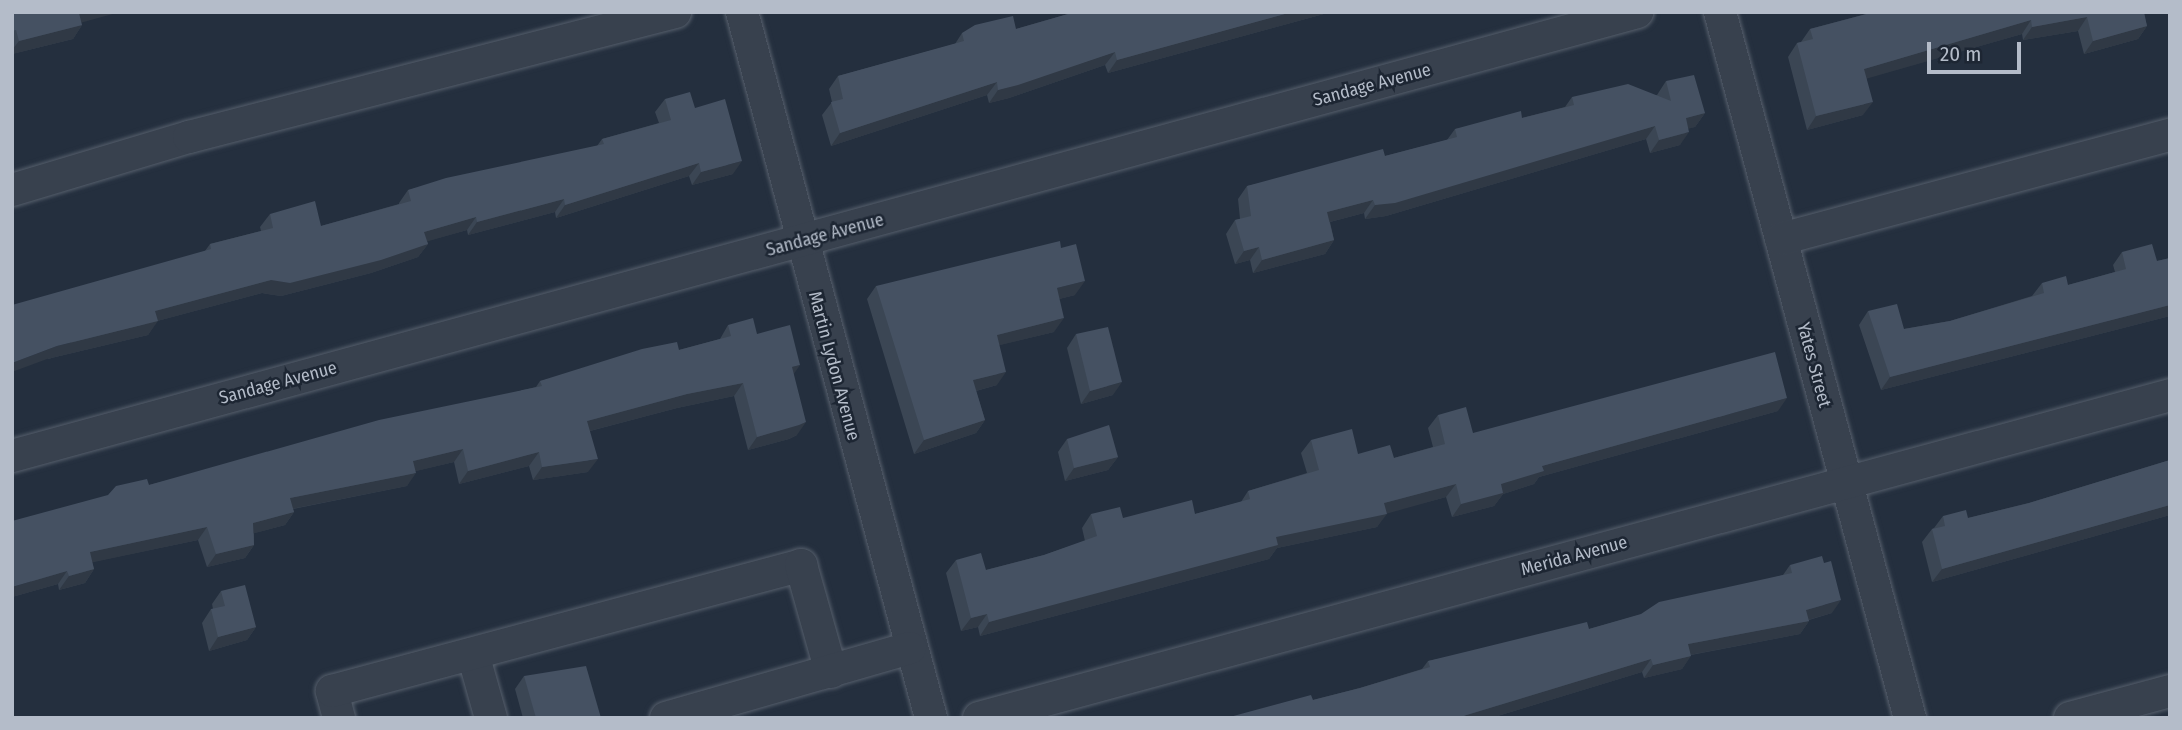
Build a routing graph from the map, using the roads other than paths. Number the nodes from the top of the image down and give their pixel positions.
1 (675, 12) edge
2 (742, 12) edge
3 (1637, 12) edge
4 (1720, 12) edge
5 (2170, 135) edge
6 (12, 190) edge
7 (1781, 239) junction
8 (800, 242) junction
9 (2170, 395) edge
10 (12, 456) edge
11 (1846, 483) junction
12 (910, 648) junction
13 (473, 653) junction
14 (831, 672) junction
15 (2170, 691) edge
16 (339, 718) edge
17 (491, 718) edge
18 (666, 718) edge
19 (931, 718) edge
20 (979, 718) edge
21 (1910, 718) edge
22 (2070, 718) edge

1 - 6 street
2 - 8 street, Martin Lydon Avenue
3 - 8 street, Sandage Avenue
4 - 7 street, Yates Street
5 - 7 street
7 - 11 street, Yates Street
8 - 10 street, Sandage Avenue
8 - 12 street, Martin Lydon Avenue
9 - 11 street, Merida Avenue
11 - 20 street, Merida Avenue
11 - 21 street, Yates Street
12 - 14 street
12 - 19 street, Martin Lydon Avenue
13 - 14 street
13 - 16 street
13 - 17 street
14 - 18 street
15 - 22 street

